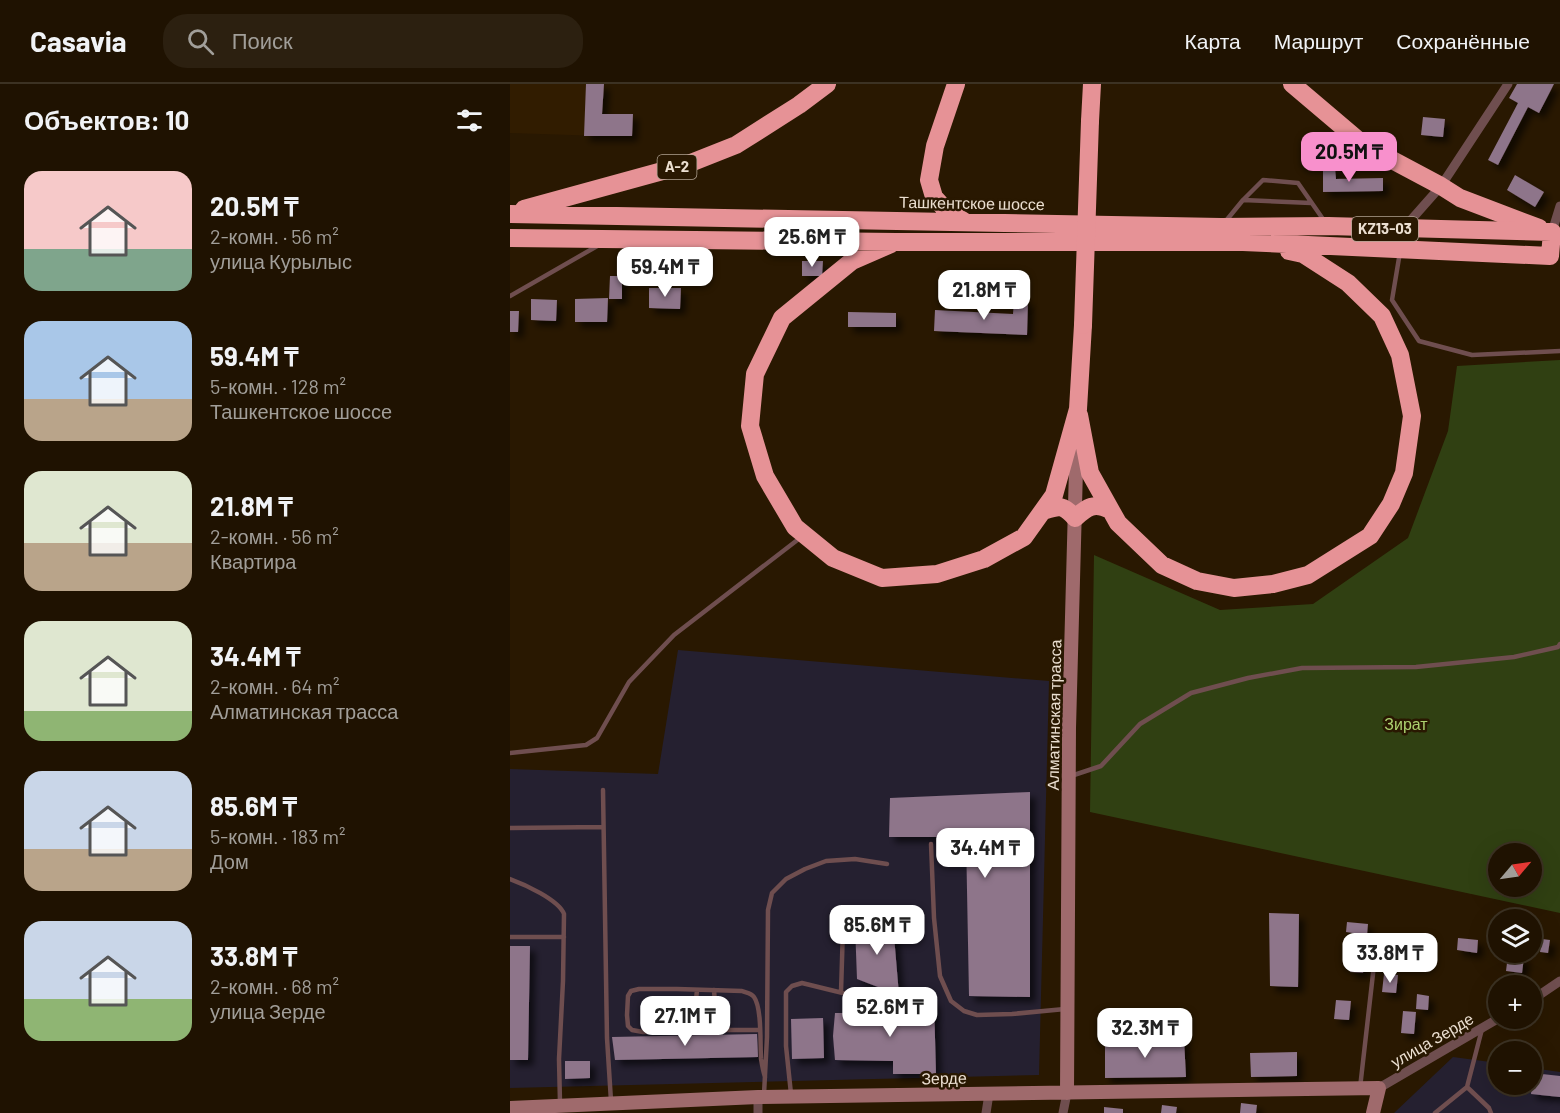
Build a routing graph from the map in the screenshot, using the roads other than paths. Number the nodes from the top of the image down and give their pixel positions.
1 (827, 84) edge
2 (956, 84) edge
3 (1092, 84) edge
4 (1292, 84) edge
5 (1508, 84) edge
6 (1441, 186) junction
7 (1243, 200) junction
8 (1311, 203) junction
9 (1560, 206) edge
10 (510, 213) edge
11 (608, 216) junction
12 (971, 222) junction
13 (1328, 226) junction
14 (1403, 229) junction
15 (1219, 232) junction
16 (1552, 232) junction
17 (510, 238) edge
18 (608, 239) junction
19 (896, 242) junction
20 (977, 242) junction
21 (1243, 242) junction
22 (1400, 249) junction
23 (510, 296) edge
24 (1560, 351) edge
25 (1078, 409) junction
26 (1110, 510) junction
27 (1043, 511) junction
28 (1075, 518) junction
29 (804, 535) junction
30 (1560, 644) edge
31 (510, 753) edge
32 (1069, 776) junction
33 (603, 790) dead end
34 (603, 827) junction
35 (510, 828) edge
36 (932, 844) dead end
37 (887, 864) dead end
38 (510, 879) edge
39 (843, 928) dead end
40 (510, 937) edge
41 (564, 937) junction
42 (1374, 965) dead end
43 (1560, 981) edge
44 (697, 990) junction
45 (714, 990) junction
46 (841, 992) junction
47 (1542, 993) edge
48 (888, 1001) dead end
49 (1067, 1009) junction
50 (1488, 1025) edge
51 (1482, 1029) junction
52 (693, 1030) junction
53 (717, 1030) junction
54 (760, 1030) junction
55 (765, 1077) junction
56 (1467, 1087) junction
57 (1360, 1088) junction
58 (1379, 1088) junction
59 (1067, 1093) junction
60 (989, 1094) junction
61 (761, 1097) junction
62 (791, 1097) junction
63 (612, 1104) junction
64 (560, 1106) junction
65 (510, 1108) edge
66 (758, 1113) edge
67 (986, 1113) edge
68 (1063, 1113) edge
69 (1373, 1113) edge
70 (1435, 1113) edge
71 (1491, 1113) edge

1 - 10 highway, A-2
2 - 12 highway
3 - 25 highway, bridge
4 - 6 highway
5 - 6 street
6 - 14 street
6 - 16 highway
7 - 8 lane
7 - 8 lane
7 - 15 lane
8 - 13 lane
9 - 16 street
10 - 11 highway, Ташкентское шоссе / KZ13-03
11 - 12 highway, Ташкентское шоссе / KZ13-03
11 - 18 highway
12 - 15 highway, Ташкентское шоссе / KZ13-03
12 - 20 highway
13 - 14 highway, KZ13-03
13 - 15 highway, KZ13-03
14 - 16 highway, KZ13-03
14 - 22 street
15 - 20 highway, KZ13-03
15 - 21 highway
16 - 22 highway, KZ13-03
17 - 18 highway, KZ13-03
18 - 19 highway, KZ13-03
18 - 23 lane
19 - 20 highway, KZ13-03
19 - 29 highway
21 - 22 highway, KZ13-03
21 - 26 highway
22 - 24 lane
25 - 26 highway
25 - 27 highway
25 - 28 street, Алматинская трасса
26 - 28 highway
27 - 28 highway
27 - 29 highway
28 - 32 street, Алматинская трасса
29 - 31 lane
30 - 32 lane
32 - 49 street, Алматинская трасса
33 - 34 lane
34 - 35 lane
34 - 63 lane
36 - 49 lane
37 - 55 lane
38 - 41 lane
39 - 46 lane
40 - 41 lane
41 - 64 lane
42 - 57 lane
43 - 47 street
44 - 45 lane
44 - 52 lane
44 - 52 lane
45 - 53 lane
45 - 54 lane
46 - 48 lane
46 - 62 lane
49 - 59 street, Алматинская трасса
50 - 51 street, улица Зерде
51 - 56 lane
51 - 58 street, улица Зерде
52 - 53 lane
53 - 54 lane
54 - 55 lane
55 - 61 lane
56 - 70 lane
56 - 71 lane
57 - 58 street, Зерде
57 - 59 street, Зерде
58 - 69 street
59 - 60 street, Зерде
59 - 68 street
60 - 62 street, Зерде
60 - 67 street
61 - 62 street, Зерде
61 - 63 street, Зерде
61 - 66 street
63 - 64 street, Зерде
64 - 65 street, Зерде

